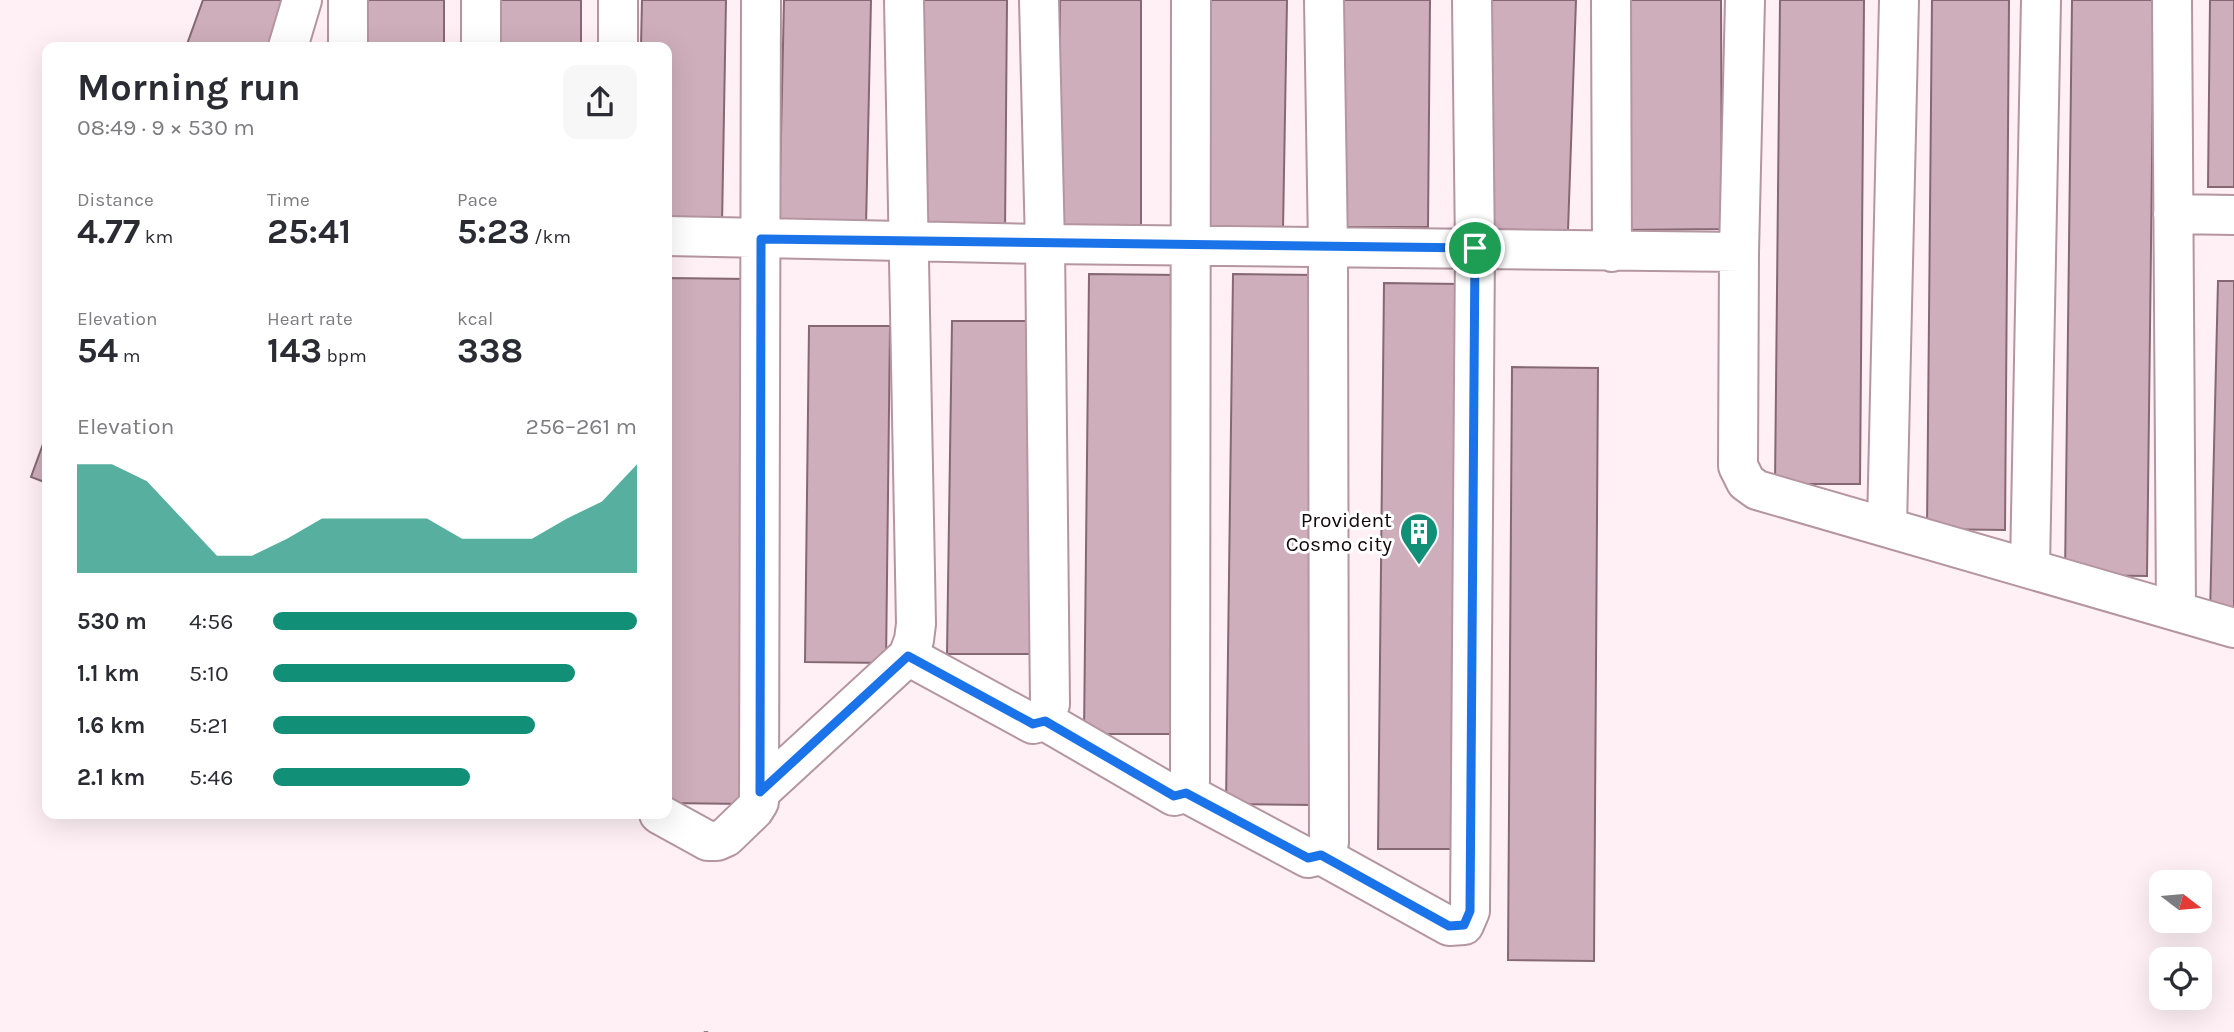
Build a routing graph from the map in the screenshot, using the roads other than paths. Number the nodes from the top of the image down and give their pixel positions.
1 (302, 0) edge
2 (348, 0) edge
3 (481, 0) edge
4 (618, 0) edge
5 (761, 0) edge
6 (904, 0) edge
7 (1040, 0) edge
8 (1191, 0) edge
9 (1324, 0) edge
10 (1472, 0) edge
11 (1611, 0) edge
12 (1745, 0) edge
13 (1899, 0) edge
14 (2041, 0) edge
15 (2172, 0) edge
16 (289, 42) edge
17 (348, 42) edge
18 (481, 42) edge
19 (618, 42) edge
20 (2173, 214) junction
21 (2234, 215) edge
22 (672, 236) edge
23 (761, 239) junction
24 (907, 240) junction
25 (1045, 244) junction
26 (1192, 245) junction
27 (1328, 247) junction
28 (1475, 248) junction
29 (1612, 252) junction
30 (1739, 252) junction
31 (1887, 526) junction
32 (2030, 567) junction
33 (2176, 611) junction
34 (2234, 628) edge
35 (908, 656) junction
36 (1045, 721) junction
37 (760, 792) junction
38 (1186, 793) junction
39 (668, 819) edge
40 (1321, 855) junction

1 - 16 street
2 - 17 street
3 - 18 street
4 - 19 street
5 - 23 street
6 - 24 street
7 - 25 street
8 - 26 street
9 - 27 street
10 - 28 street
11 - 29 street
12 - 30 street
13 - 31 street
14 - 32 street
15 - 20 street
20 - 21 street
20 - 33 street
22 - 23 street
23 - 24 street
23 - 37 street
24 - 25 street
24 - 35 street
25 - 26 street
25 - 36 street
26 - 27 street
26 - 38 street
27 - 28 street
27 - 40 street
28 - 29 street
28 - 40 street
29 - 30 street
30 - 31 street
31 - 32 street
32 - 33 street
33 - 34 street
35 - 36 street
35 - 37 street
36 - 38 street
37 - 39 street
38 - 40 street

